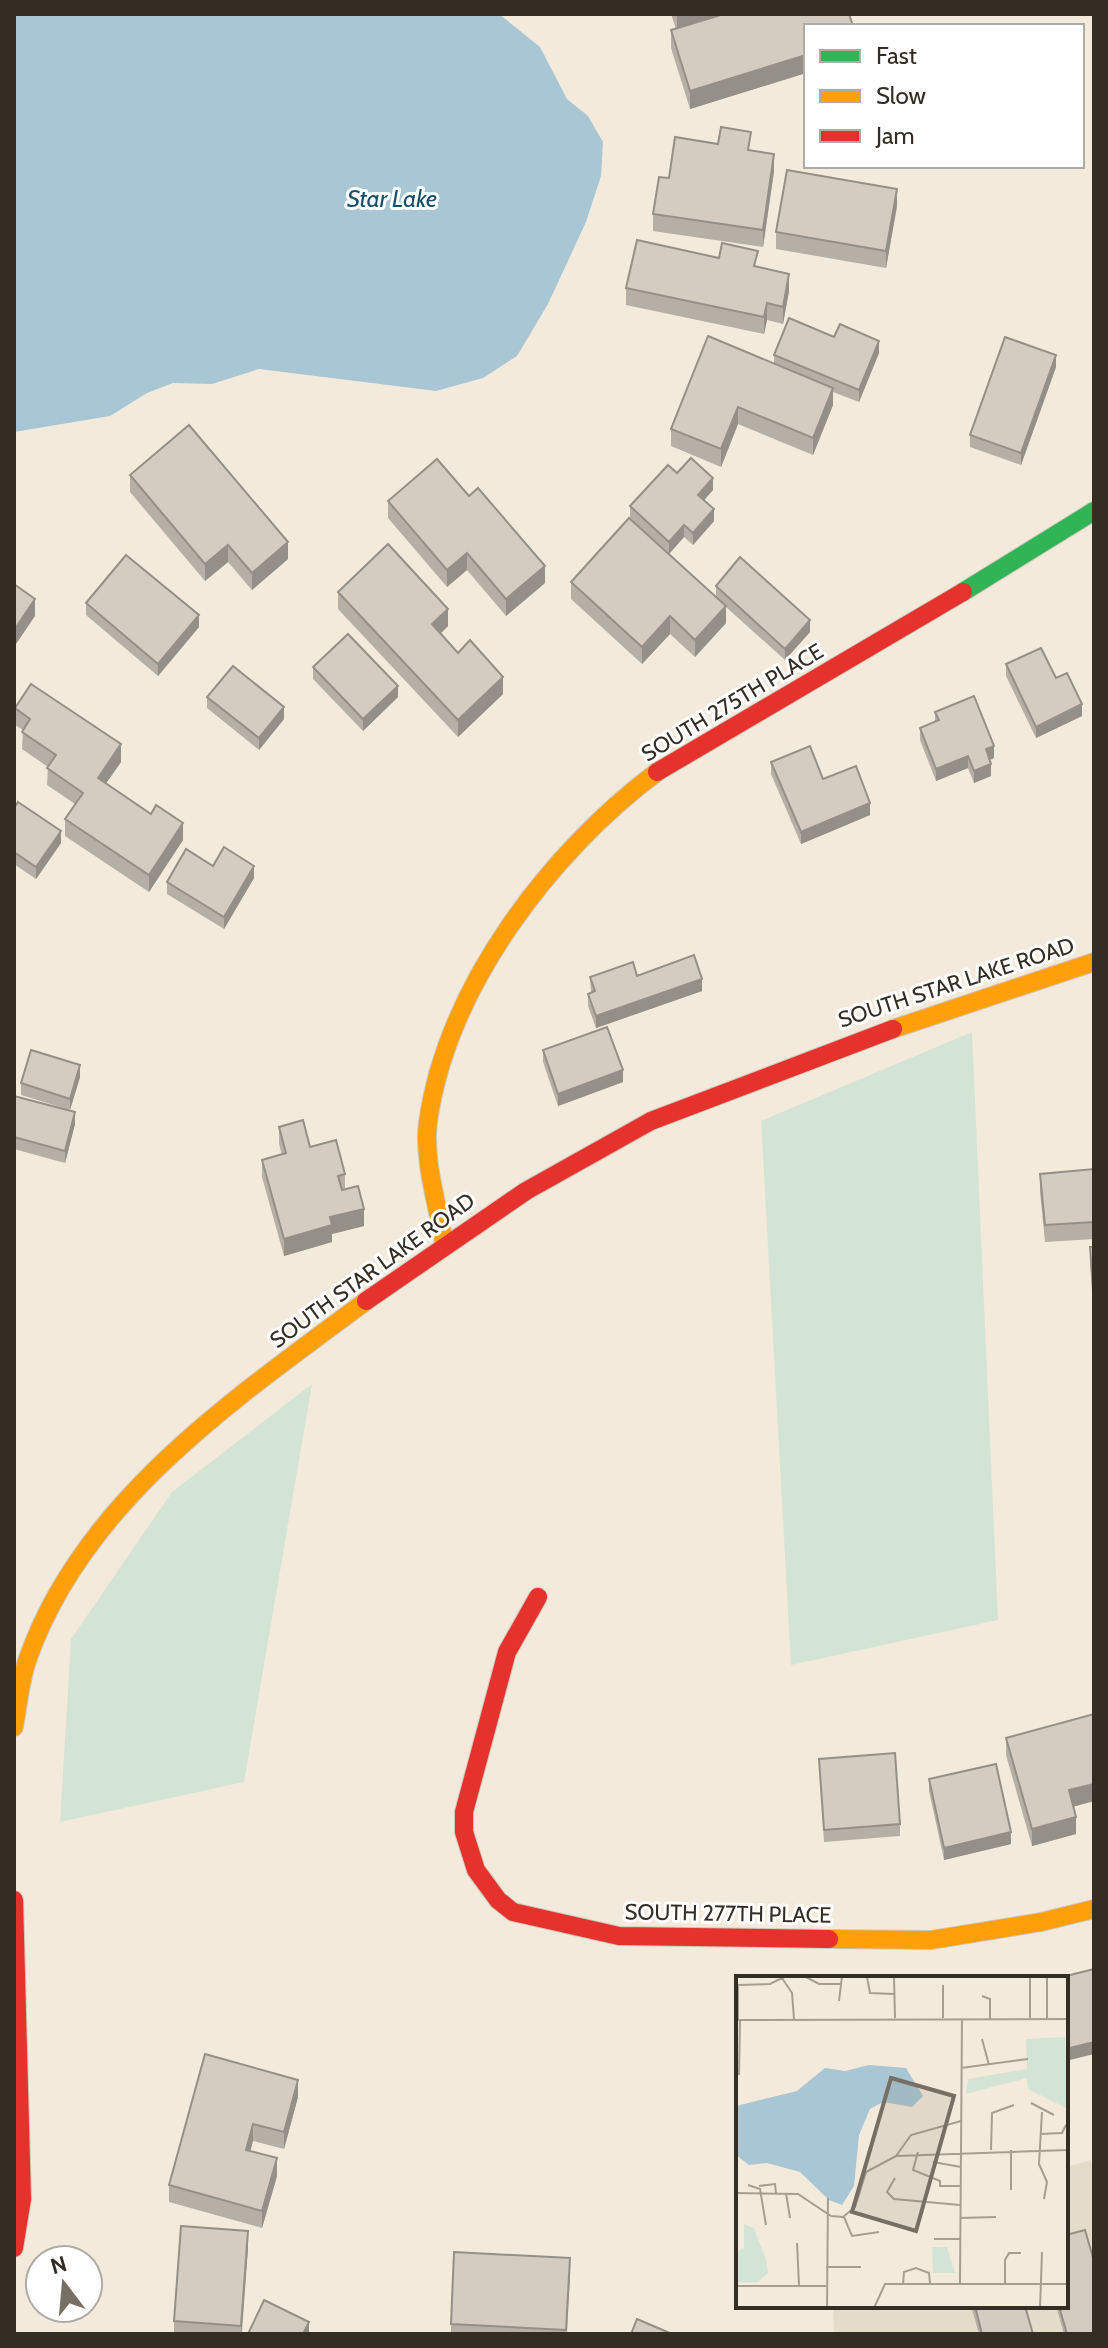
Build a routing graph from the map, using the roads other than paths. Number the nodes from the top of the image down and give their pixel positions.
1 (1094, 511) edge
2 (1094, 962) edge
3 (444, 1243) junction
4 (538, 1597) dead end
5 (14, 1727) edge
6 (14, 1900) edge
7 (1094, 1909) edge
8 (14, 2248) edge

1 - 3 street, SOUTH 275TH PLACE
2 - 3 street, SOUTH STAR LAKE ROAD
3 - 5 street, SOUTH STAR LAKE ROAD
4 - 7 street, SOUTH 277TH PLACE
6 - 8 street

